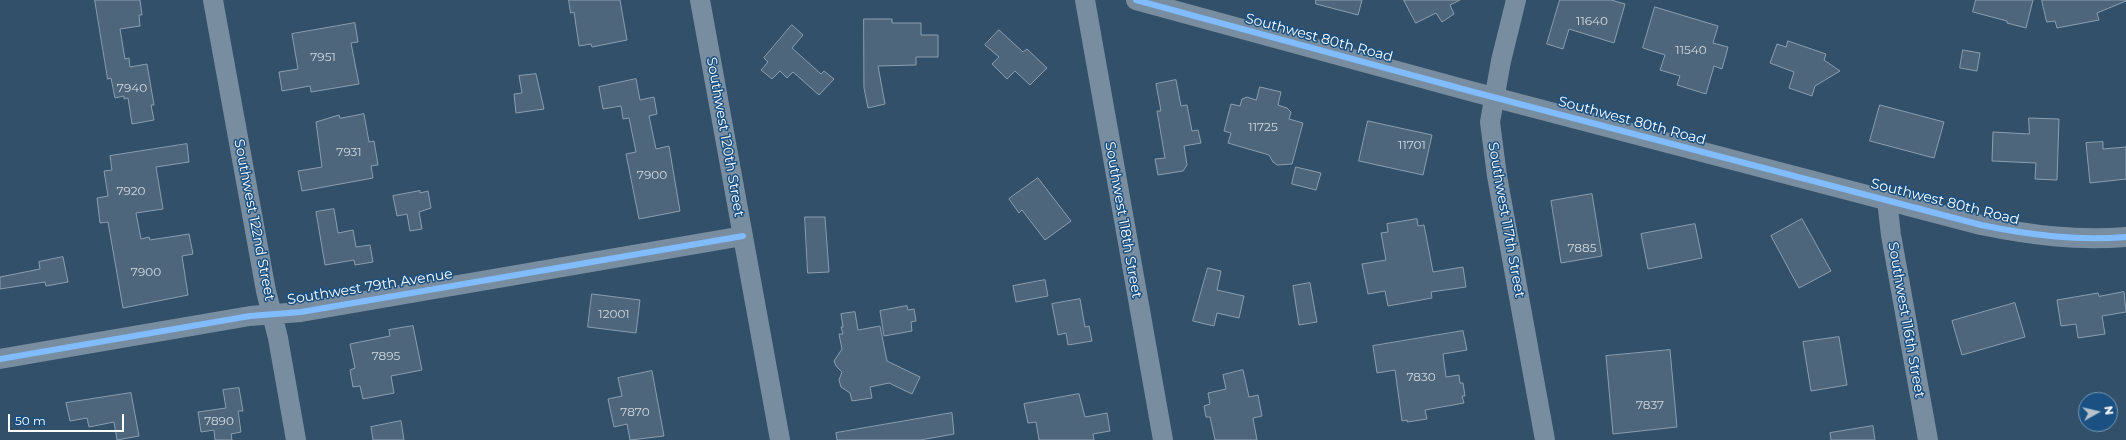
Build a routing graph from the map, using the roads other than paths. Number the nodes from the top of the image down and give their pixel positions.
1 (214, 0) edge
2 (700, 0) edge
3 (1085, 0) edge
4 (1136, 0) edge
5 (1516, 0) edge
6 (1494, 98) junction
7 (1887, 200) junction
8 (743, 236) junction
9 (2126, 237) edge
10 (272, 314) junction
11 (0, 359) edge
12 (296, 440) edge
13 (780, 440) edge
14 (1163, 440) edge
15 (1545, 440) edge
16 (1928, 440) edge

1 - 10 street, Southwest 122nd Street
2 - 8 street, Southwest 120th Street
3 - 14 street, Southwest 118th Street
4 - 6 street, Southwest 80th Road
5 - 6 street, Southwest 117th Street
6 - 7 street, Southwest 80th Road
6 - 15 street, Southwest 117th Street
7 - 9 street, Southwest 80th Road
7 - 16 street, Southwest 116th Street
8 - 10 street, Southwest 79th Avenue
8 - 13 street, Southwest 120th Street
10 - 11 street, Southwest 79th Avenue
10 - 12 street, Southwest 122nd Street

